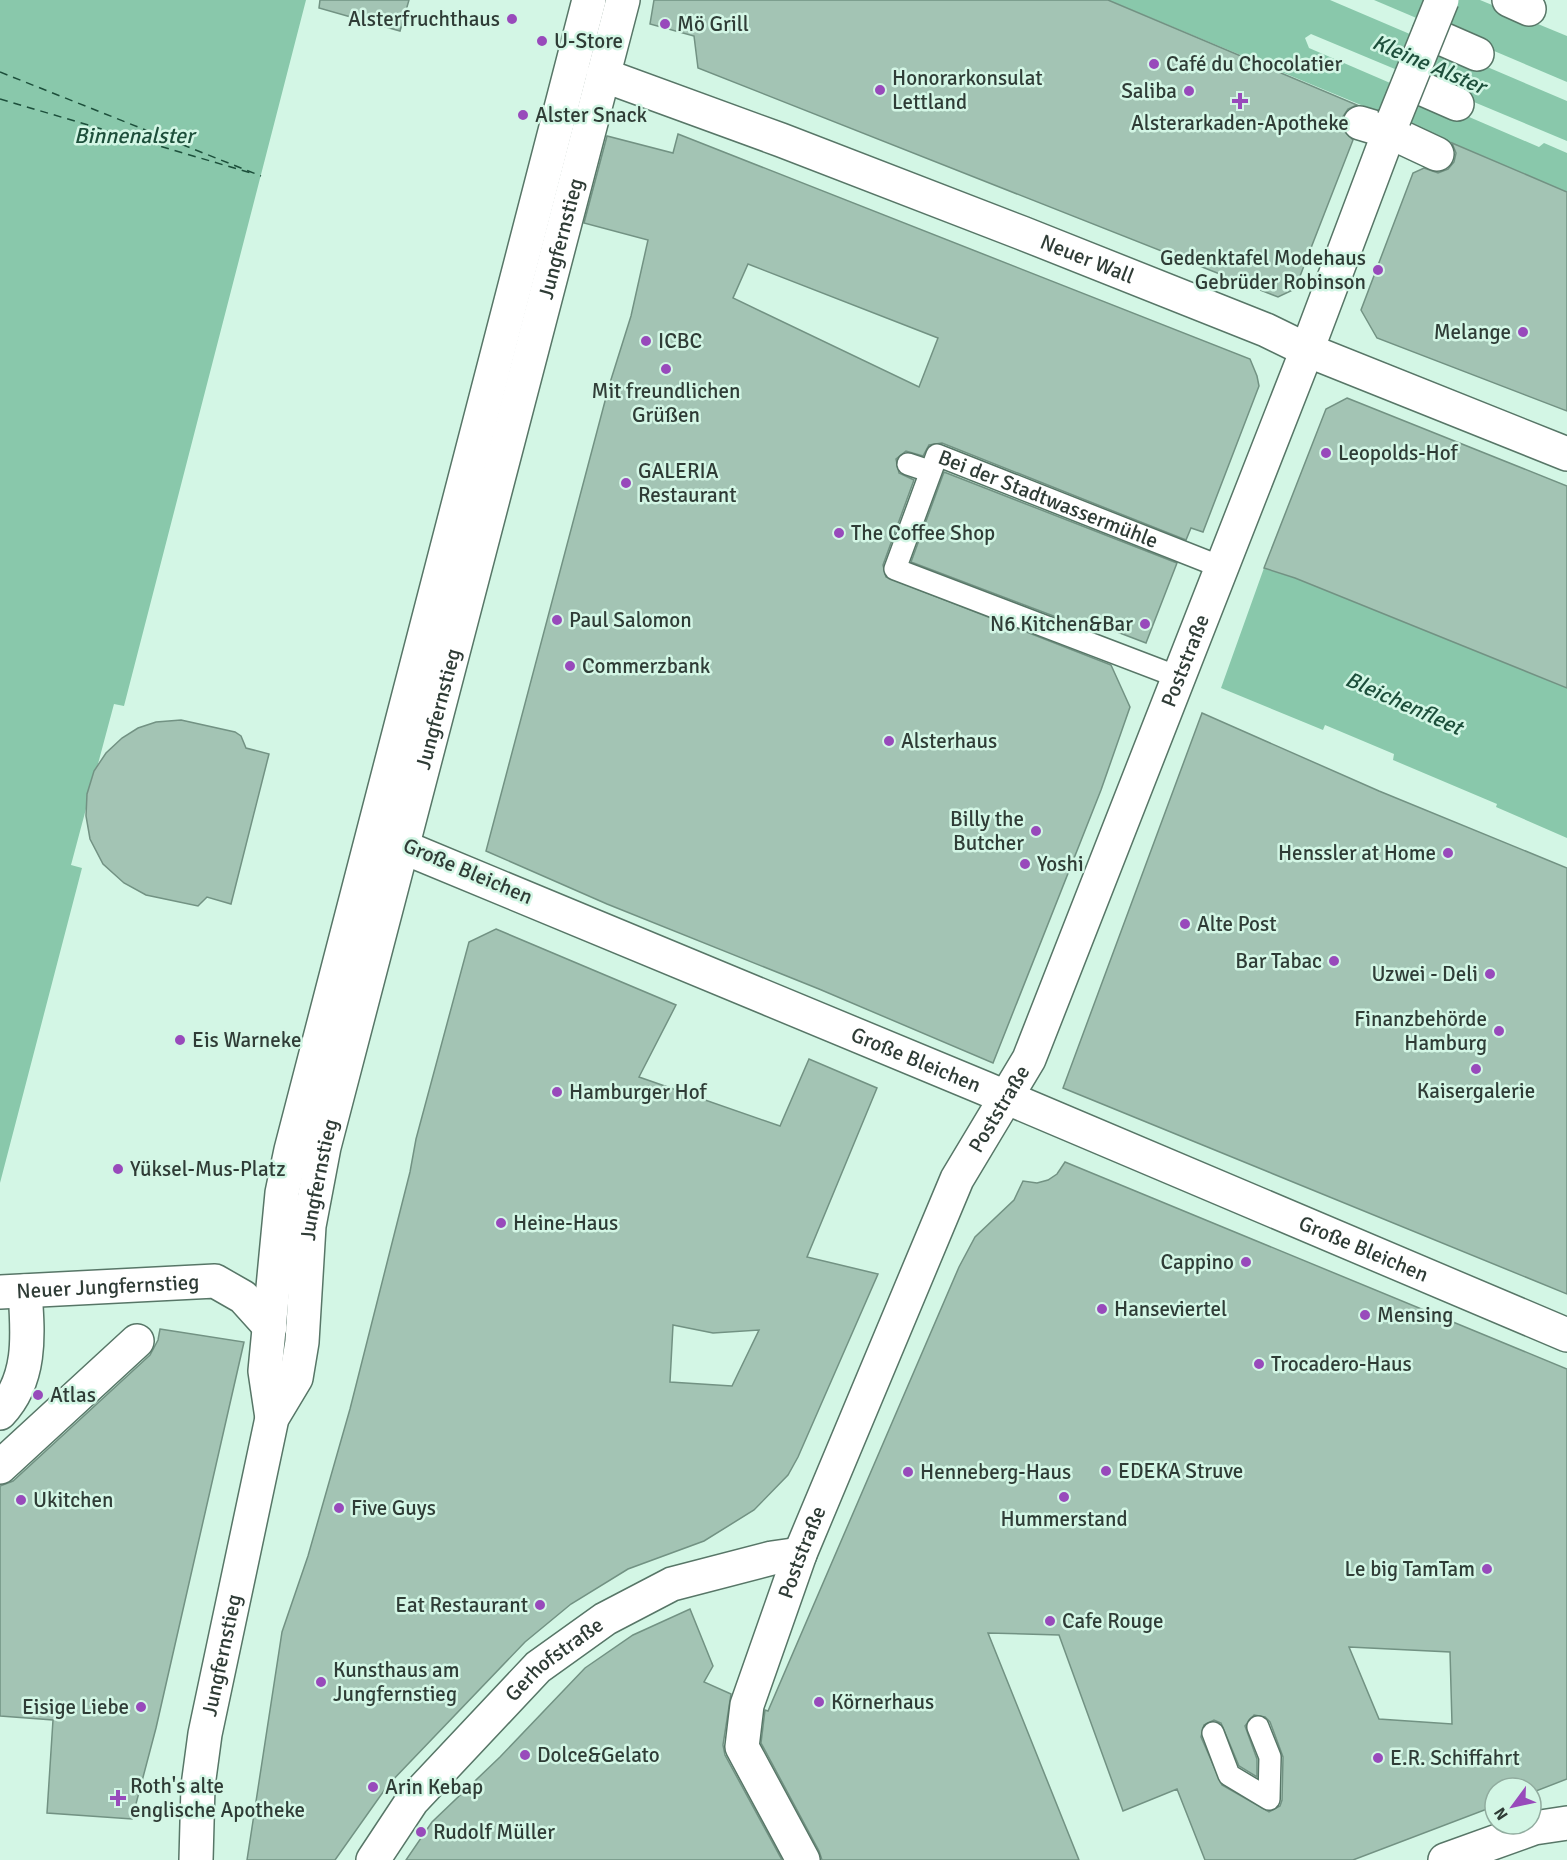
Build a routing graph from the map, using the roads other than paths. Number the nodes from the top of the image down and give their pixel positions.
1 (589, 0) edge
2 (622, 0) edge
3 (1442, 0) edge
4 (1429, 33) junction
5 (1477, 54) dead end
6 (603, 75) junction
7 (1408, 83) junction
8 (1457, 104) dead end
9 (1381, 125) junction
10 (1437, 154) dead end
11 (1307, 350) junction
12 (1567, 454) edge
13 (908, 464) dead end
14 (929, 471) junction
15 (1221, 567) junction
16 (1178, 677) junction
17 (378, 812) junction
18 (403, 847) junction
19 (1004, 1097) junction
20 (12, 1292) edge
21 (270, 1327) junction
22 (1567, 1335) edge
23 (137, 1341) dead end
24 (0, 1413) edge
25 (272, 1418) junction
26 (0, 1467) edge
27 (800, 1554) junction
28 (1258, 1727) dead end
29 (1213, 1732) dead end
30 (1567, 1823) edge
31 (196, 1860) edge
32 (373, 1860) edge
33 (803, 1860) edge
34 (1445, 1860) edge

1 - 17 street, Jungfernstieg
2 - 6 street, Jungfernstieg
3 - 4 street, Poststraße, bridge
4 - 5 street
4 - 7 street, Poststraße, bridge
6 - 11 street, Neuer Wall
6 - 18 street, Jungfernstieg
7 - 8 street
7 - 9 street, Poststraße, bridge
9 - 10 street
9 - 11 street, Poststraße
11 - 12 street, Neuer Wall
11 - 15 street, Poststraße
13 - 14 lane
14 - 15 lane, Bei der Stadtwassermühle
14 - 16 lane, Bei der Stadtwassermühle
15 - 16 street, Poststraße
16 - 19 street, Poststraße
17 - 18 street, Große Bleichen
17 - 21 street, Jungfernstieg
18 - 19 street, Große Bleichen
18 - 25 street, Jungfernstieg
19 - 22 street, Große Bleichen
19 - 27 street, Poststraße
20 - 21 street, Neuer Jungfernstieg
20 - 24 street
21 - 25 street, Jungfernstieg
23 - 26 street
25 - 31 street, Jungfernstieg
27 - 32 street, Gerhofstraße
27 - 33 street, Poststraße
28 - 29 lane
30 - 34 street

